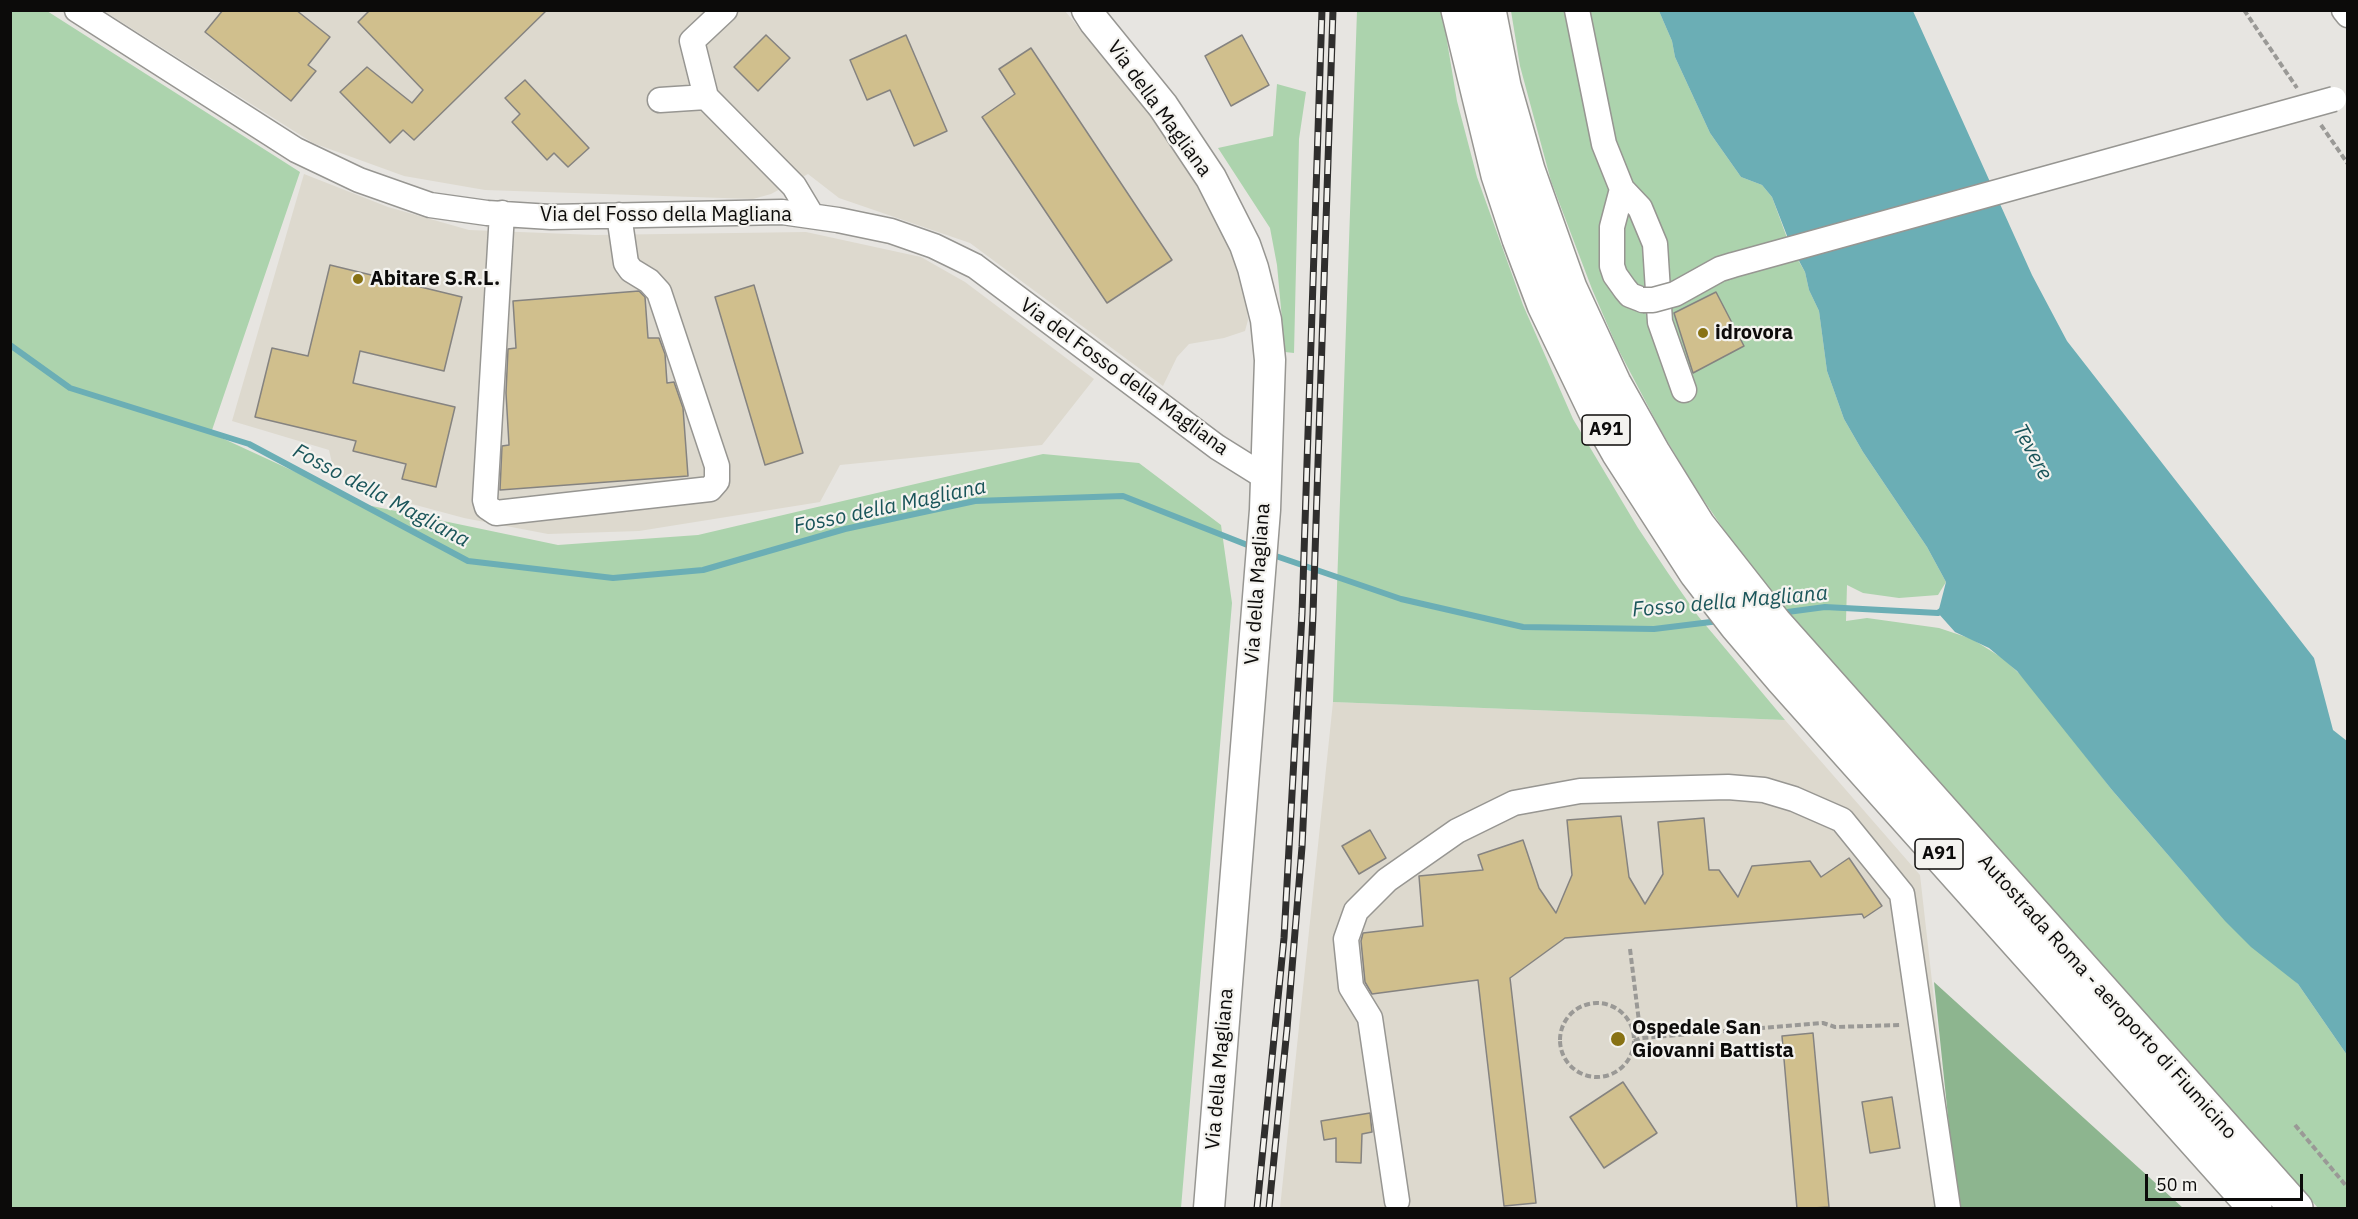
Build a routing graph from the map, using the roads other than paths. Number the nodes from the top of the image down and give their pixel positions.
1 (76, 10) edge
2 (725, 10) edge
3 (1087, 10) edge
4 (1458, 10) edge
5 (1489, 10) edge
6 (1577, 10) edge
7 (2344, 10) edge
8 (2348, 15) edge
9 (706, 97) junction
10 (2341, 97) edge
11 (660, 100) dead end
12 (1622, 189) junction
13 (502, 213) junction
14 (619, 215) junction
15 (812, 216) junction
16 (1547, 272) junction
17 (1684, 390) dead end
18 (1265, 477) junction
19 (1397, 1201) dead end
20 (1209, 1209) edge
21 (1948, 1209) edge
22 (2255, 1209) edge
23 (2296, 1209) edge

1 - 13 street, Via del Fosso della Magliana
2 - 9 street
3 - 18 main road, Via della Magliana
4 - 16 highway, Autostrada Roma - aeroporto di Fiumicino / A91
5 - 16 highway, Autostrada Roma - aeroporto di Fiumicino / A91
6 - 12 street
7 - 8 street
9 - 11 street
9 - 15 street
10 - 12 street, bridge
12 - 17 street
13 - 14 street, Via del Fosso della Magliana
13 - 14 street
14 - 15 street, Via del Fosso della Magliana
15 - 18 street, Via del Fosso della Magliana
16 - 22 highway, Autostrada Roma - aeroporto di Fiumicino / A91
16 - 23 highway, Autostrada Roma - aeroporto di Fiumicino / A91
18 - 20 main road, Via della Magliana
19 - 21 street

